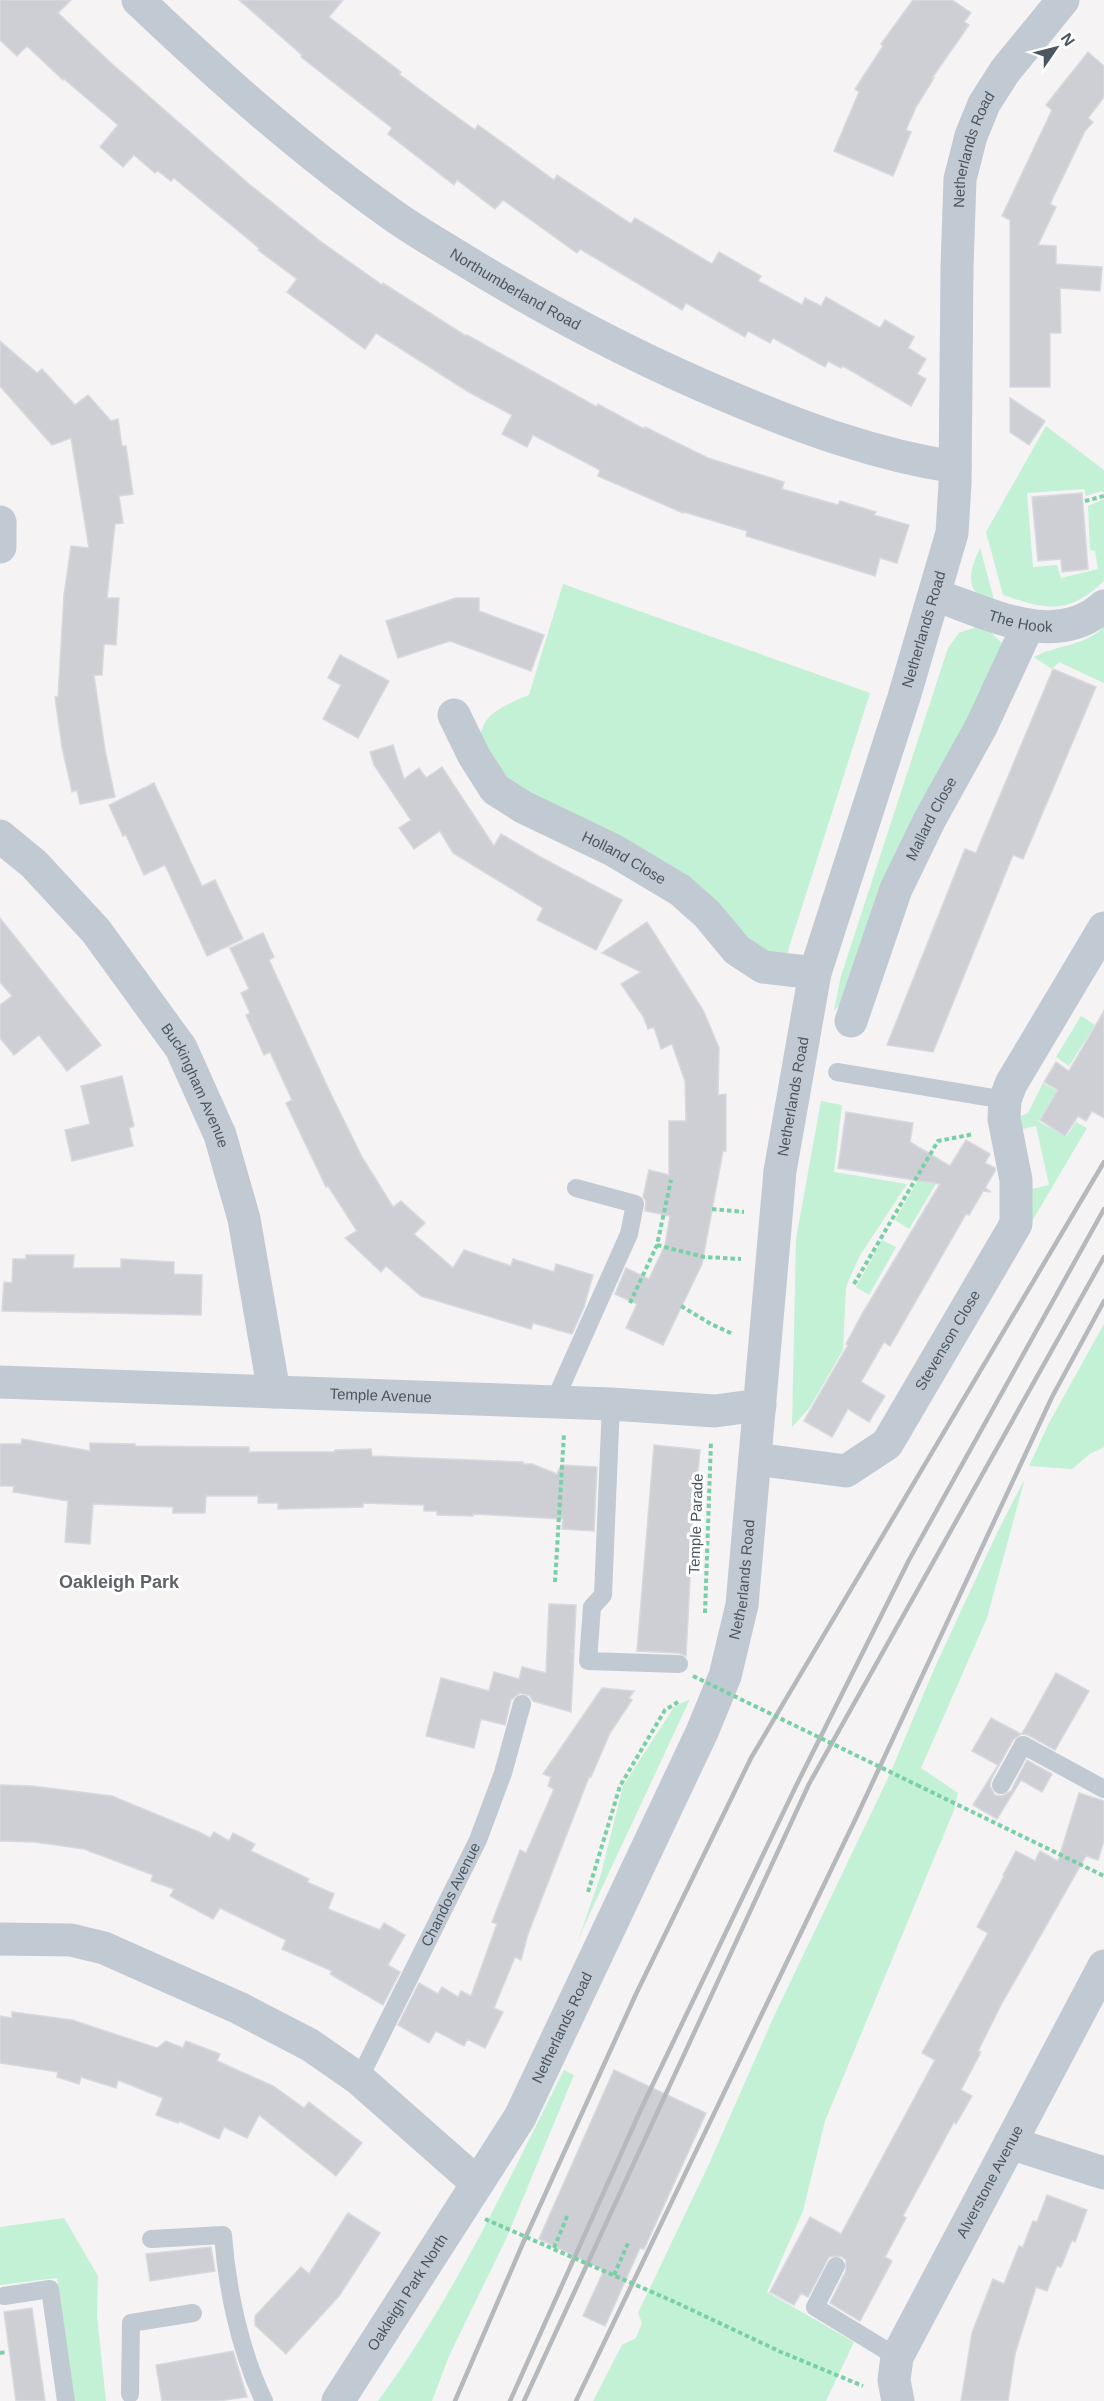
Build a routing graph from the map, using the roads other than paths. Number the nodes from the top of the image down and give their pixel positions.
1 (138, 0) edge
2 (1053, 4) edge
3 (955, 467) junction
4 (0, 522) edge
5 (0, 548) edge
6 (935, 595) junction
7 (1104, 606) edge
8 (1028, 626) junction
9 (454, 715) dead end
10 (0, 836) edge
11 (1104, 928) edge
12 (815, 973) junction
13 (851, 1021) dead end
14 (837, 1072) dead end
15 (1005, 1114) junction
16 (576, 1188) dead end
17 (0, 1382) edge
18 (274, 1392) junction
19 (560, 1403) junction
20 (611, 1404) junction
21 (760, 1405) junction
22 (755, 1459) junction
23 (679, 1664) dead end
24 (522, 1704) dead end
25 (1000, 1785) dead end
26 (1104, 1790) edge
27 (0, 1939) edge
28 (1104, 1966) edge
29 (359, 2079) junction
30 (1010, 2143) junction
31 (1104, 2173) edge
32 (477, 2183) junction
33 (151, 2239) dead end
34 (836, 2266) dead end
35 (4, 2296) dead end
36 (193, 2313) dead end
37 (897, 2357) junction
38 (130, 2394) dead end
39 (66, 2401) edge
40 (264, 2401) edge
41 (338, 2401) edge
42 (898, 2401) edge

1 - 3 street, Northumberland Road
2 - 3 street, Netherlands Road
3 - 6 street, Netherlands Road
4 - 5 street
6 - 8 street, The Hook
6 - 12 street, Netherlands Road
7 - 8 street, The Hook
8 - 13 street, Mallard Close
9 - 12 street, Holland Close
10 - 18 street, Buckingham Avenue
11 - 15 street
12 - 21 street, Netherlands Road
14 - 15 lane
15 - 22 street, Stevenson Close
16 - 19 lane
17 - 18 street, Temple Avenue
18 - 19 street, Temple Avenue
19 - 20 street, Temple Avenue
20 - 21 street, Temple Avenue
20 - 23 lane
21 - 22 street, Netherlands Road
22 - 32 street, Netherlands Road
24 - 29 lane, Chandos Avenue
25 - 26 lane
27 - 29 street
28 - 30 street, Alverstone Avenue
29 - 32 street
30 - 31 street
30 - 37 street, Alverstone Avenue
32 - 41 street, Oakleigh Park North
33 - 40 lane
34 - 37 lane
35 - 39 lane
36 - 38 lane
37 - 42 street, Alverstone Avenue

